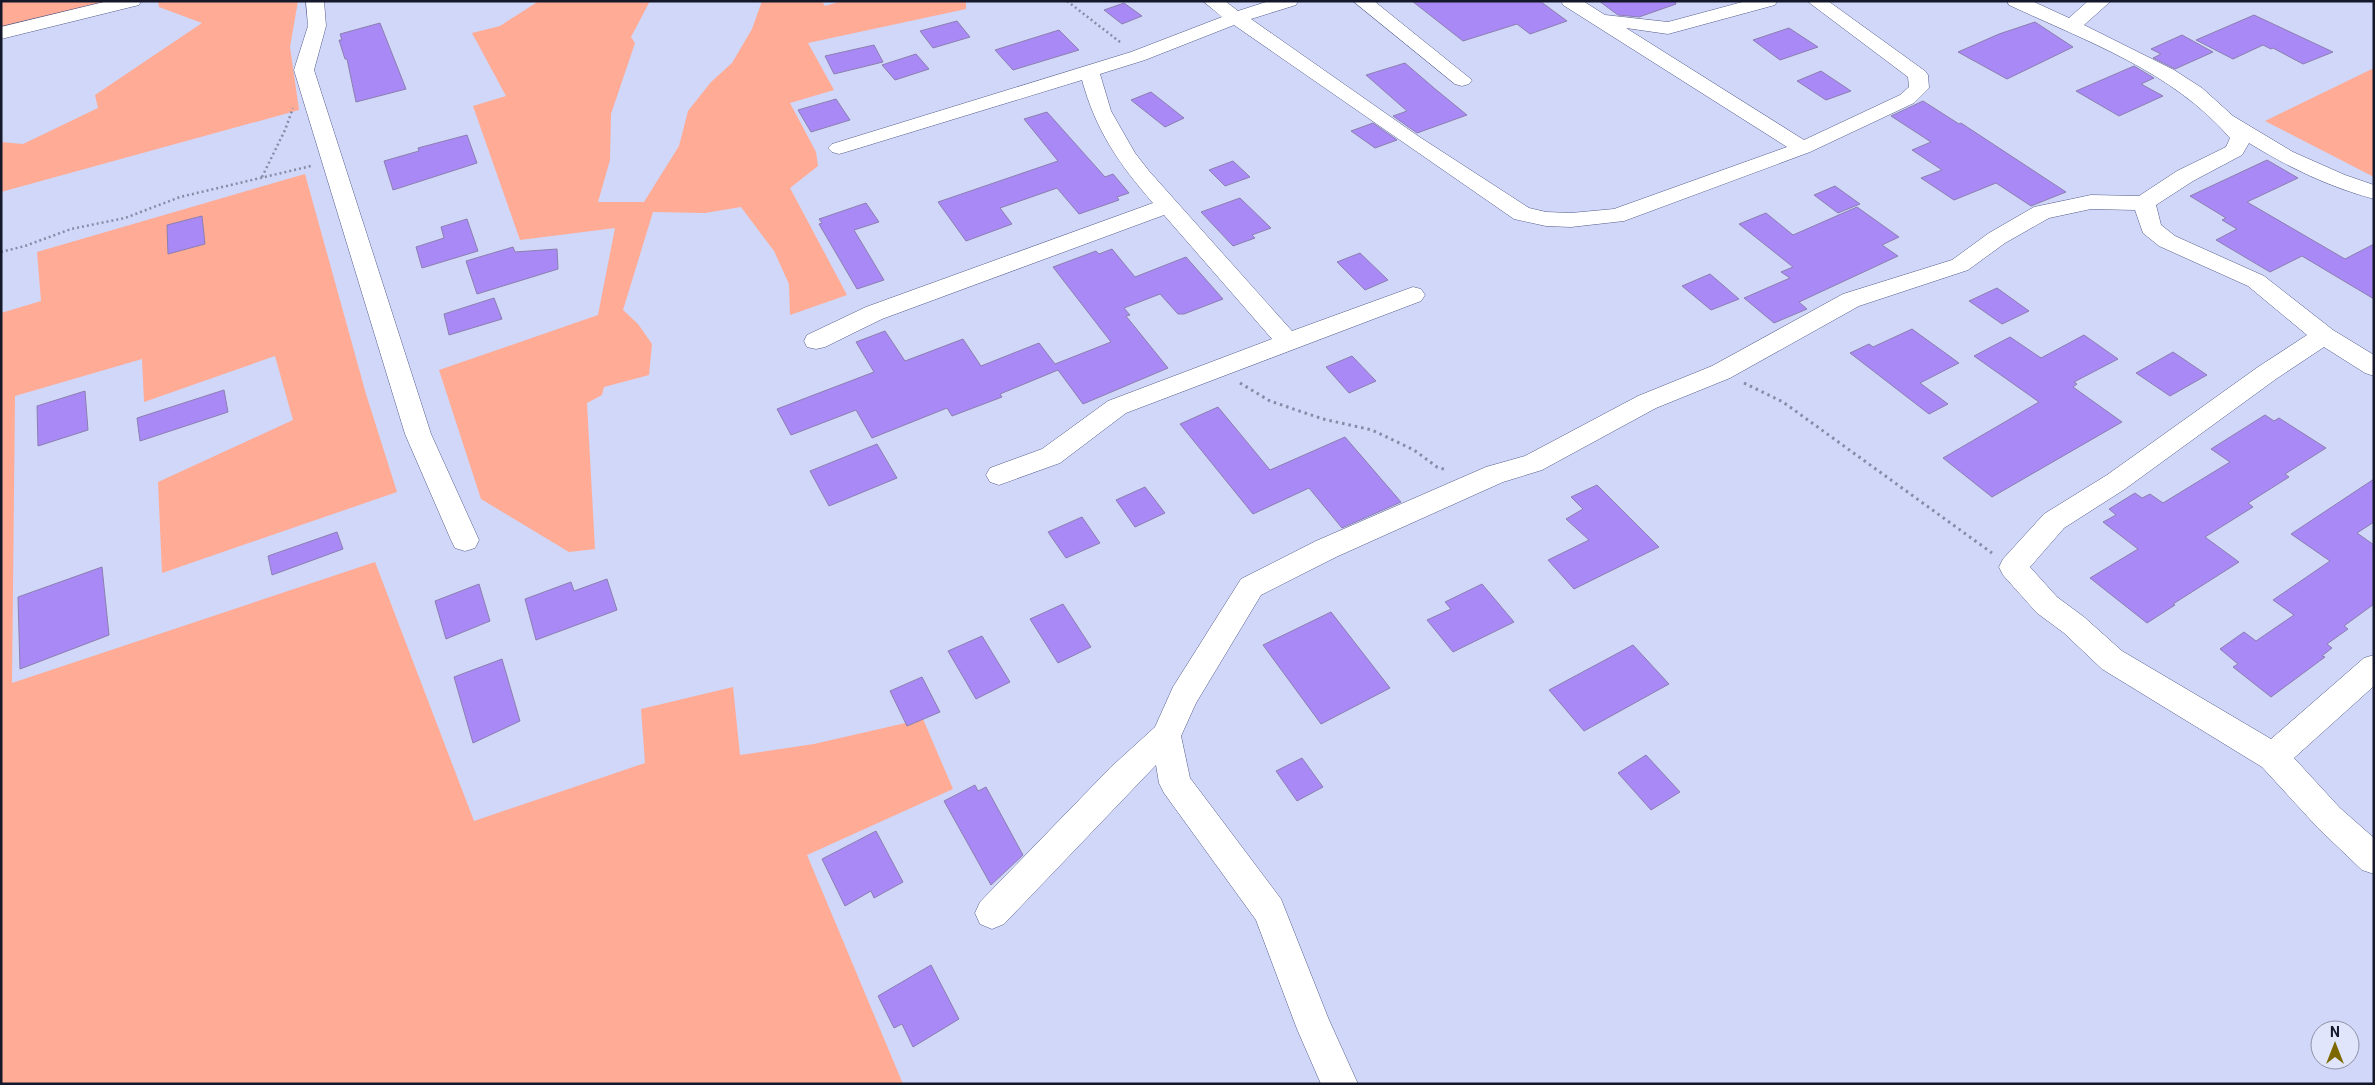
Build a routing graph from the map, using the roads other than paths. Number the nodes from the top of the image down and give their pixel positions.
1 (132, 1) edge
2 (315, 1) edge
3 (1212, 1) edge
4 (1289, 1) edge
5 (1362, 1) edge
6 (1570, 1) edge
7 (1768, 1) edge
8 (1816, 1) edge
9 (2016, 1) edge
10 (2102, 1) edge
11 (1235, 18) junction
12 (1598, 19) junction
13 (2072, 26) junction
14 (1, 33) edge
15 (1090, 72) junction
16 (1462, 80) dead end
17 (2229, 121) junction
18 (840, 148) dead end
19 (1803, 148) junction
20 (2374, 192) edge
21 (2144, 203) junction
22 (1167, 206) junction
23 (1413, 295) dead end
24 (2324, 336) junction
25 (816, 341) dead end
26 (1288, 342) junction
27 (2374, 367) edge
28 (999, 475) dead end
29 (465, 540) dead end
30 (2374, 666) edge
31 (1166, 736) junction
32 (2273, 757) junction
33 (2374, 859) edge
34 (992, 913) dead end
35 (1340, 1084) edge

1 - 14 street
2 - 29 street
3 - 11 street
4 - 11 street
5 - 16 street
6 - 12 street
7 - 12 street
8 - 19 street
9 - 13 street
10 - 13 street
11 - 15 street
11 - 19 street
12 - 19 street
13 - 17 street
15 - 18 street
15 - 22 street
17 - 20 street
17 - 21 street
21 - 24 street
21 - 31 street
22 - 25 street
22 - 26 street
23 - 26 street
24 - 27 street
24 - 32 street
26 - 28 street
30 - 32 street
31 - 34 street
31 - 35 street
32 - 33 street

